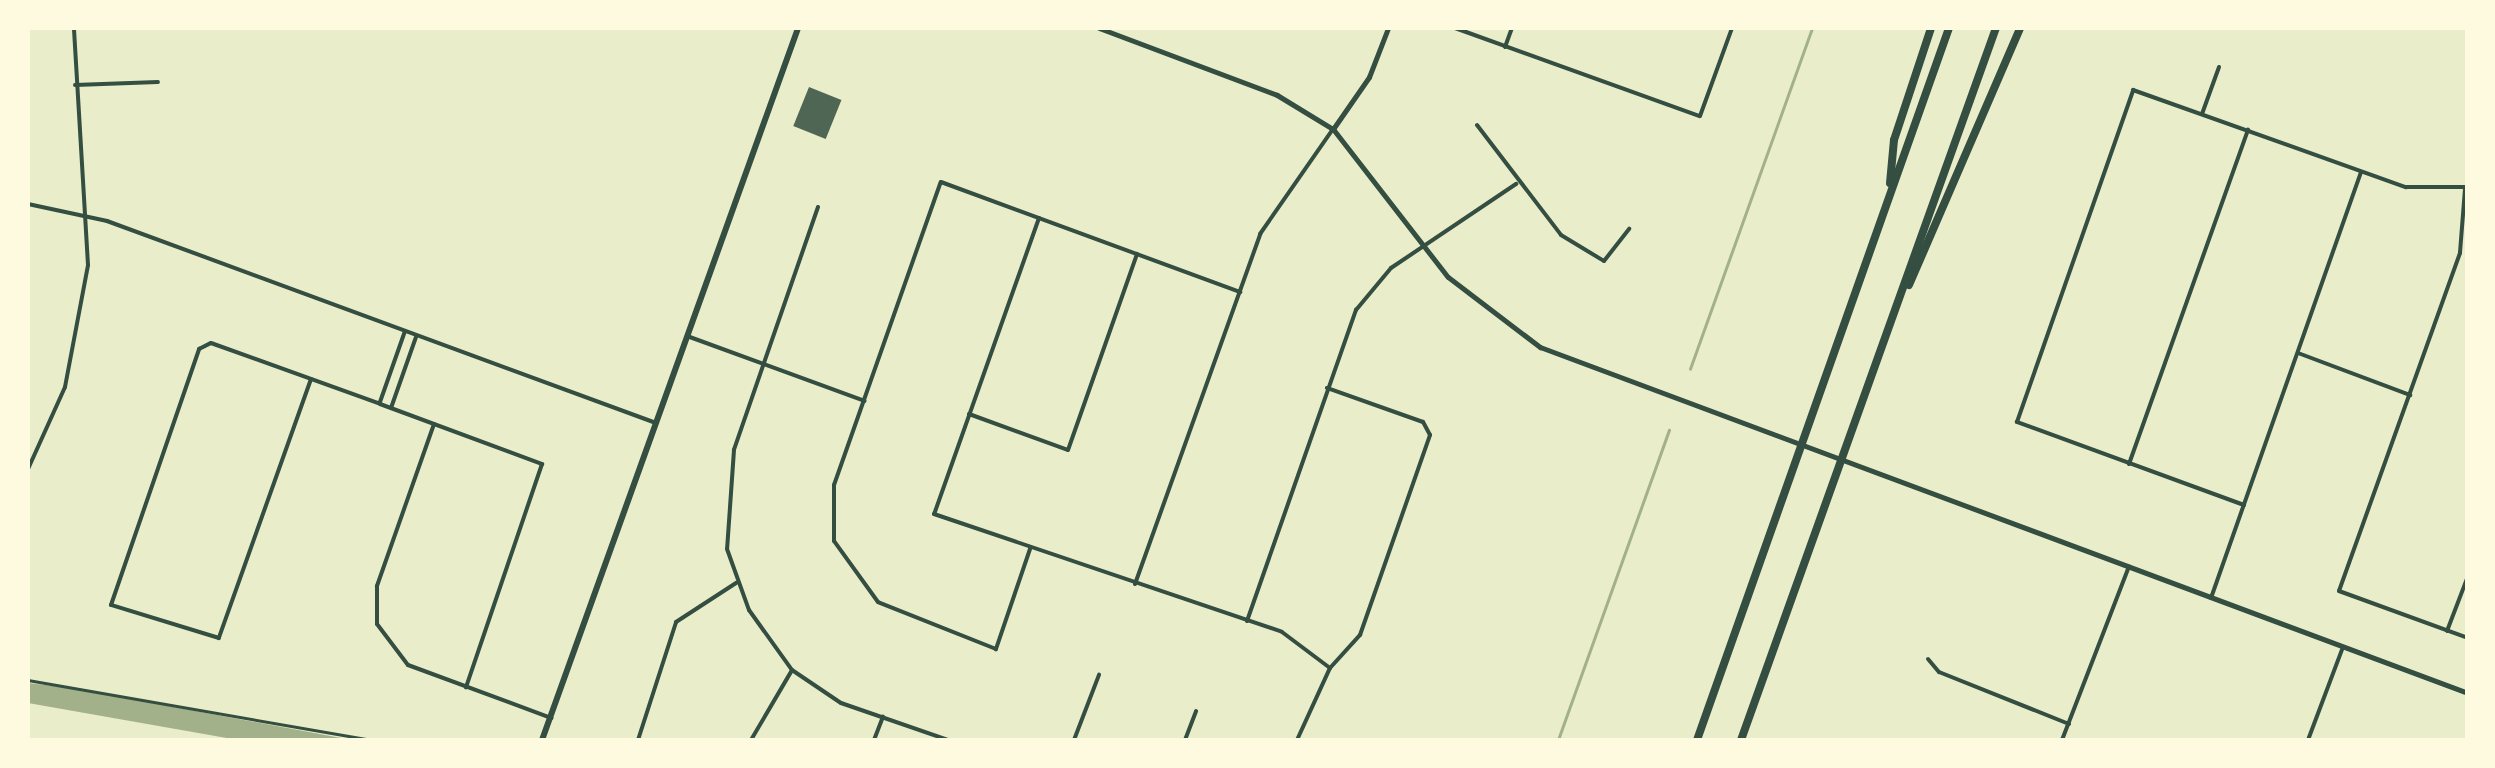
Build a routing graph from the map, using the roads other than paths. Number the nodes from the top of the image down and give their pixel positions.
1 (74, 28) edge
2 (798, 28) edge
3 (1099, 28) edge
4 (1388, 28) edge
5 (1455, 28) edge
6 (1512, 28) edge
7 (1732, 28) edge
8 (1931, 28) edge
9 (1949, 28) edge
10 (1996, 28) edge
11 (2020, 28) edge
12 (1505, 47) junction
13 (2219, 67) dead end
14 (158, 82) dead end
15 (75, 85) junction
16 (2202, 114) junction
17 (1477, 126) dead end
18 (1332, 128) junction
19 (2248, 130) junction
20 (2361, 172) junction
21 (1516, 184) junction
22 (2466, 187) edge
23 (1890, 193) junction
24 (28, 204) edge
25 (818, 207) dead end
26 (90, 215) junction
27 (1039, 218) junction
28 (1628, 229) dead end
29 (1423, 246) junction
30 (1137, 254) junction
31 (1240, 292) junction
32 (405, 332) junction
33 (416, 336) junction
34 (688, 336) junction
35 (1880, 351) junction
36 (2298, 354) junction
37 (765, 365) junction
38 (311, 379) junction
39 (1325, 388) junction
40 (2410, 394) junction
41 (865, 401) junction
42 (380, 404) junction
43 (391, 408) junction
44 (970, 414) junction
45 (656, 423) junction
46 (434, 424) junction
47 (2129, 464) junction
48 (28, 469) edge
49 (2244, 505) junction
50 (1030, 549) junction
51 (2129, 566) junction
52 (2468, 576) edge
53 (736, 583) junction
54 (1135, 584) junction
55 (2211, 598) junction
56 (678, 601) dead end
57 (686, 609) junction
58 (1247, 621) junction
59 (2447, 631) junction
60 (2468, 638) edge
61 (2344, 645) junction
62 (1928, 659) dead end
63 (1330, 668) junction
64 (792, 670) junction
65 (1098, 674) dead end
66 (466, 688) junction
67 (2468, 692) edge
68 (1196, 711) dead end
69 (883, 717) junction
70 (550, 718) junction
71 (2068, 724) junction
72 (542, 740) edge
73 (638, 740) edge
74 (751, 740) edge
75 (874, 740) edge
76 (948, 740) edge
77 (1074, 740) edge
78 (1185, 740) edge
79 (1297, 740) edge
80 (1697, 740) edge
81 (1741, 740) edge
82 (2062, 740) edge
83 (2308, 740) edge

1 - 15 street
2 - 34 main road
3 - 18 street
4 - 18 street
5 - 12 street
6 - 12 street
7 - 12 street
8 - 23 highway
9 - 23 highway
10 - 35 highway
11 - 35 highway
13 - 16 street
14 - 15 street
15 - 26 street
16 - 19 street
16 - 47 street
17 - 21 street
18 - 29 street
18 - 31 street
19 - 20 street
19 - 47 street
20 - 22 street
20 - 36 street
21 - 28 street
21 - 29 street
22 - 40 street
23 - 80 highway
24 - 26 street
25 - 37 street
26 - 32 street
26 - 48 street
27 - 30 street
27 - 41 street
27 - 44 street
29 - 39 street
29 - 51 street
30 - 31 street
30 - 44 street
31 - 54 street
32 - 33 street
32 - 42 street
33 - 43 street
33 - 45 street
34 - 37 street
34 - 45 main road
35 - 81 highway
36 - 40 street
36 - 49 street
37 - 41 street
37 - 53 street
38 - 38 street
38 - 42 street
39 - 58 street
39 - 63 street
40 - 59 street
41 - 50 street
42 - 43 street
43 - 46 street
44 - 50 street
45 - 70 main road
46 - 66 street
46 - 66 street
47 - 49 street
49 - 55 street
50 - 54 street
51 - 55 street
51 - 71 street
52 - 59 street
53 - 57 street
53 - 64 street
54 - 58 street
55 - 61 street
56 - 57 street
57 - 73 street
58 - 63 street
59 - 60 street
61 - 67 street
61 - 83 street
62 - 71 street
63 - 79 street
64 - 69 street
64 - 74 street
65 - 77 street
66 - 70 street
68 - 78 street
69 - 75 street
69 - 76 street
70 - 72 main road
71 - 82 street

